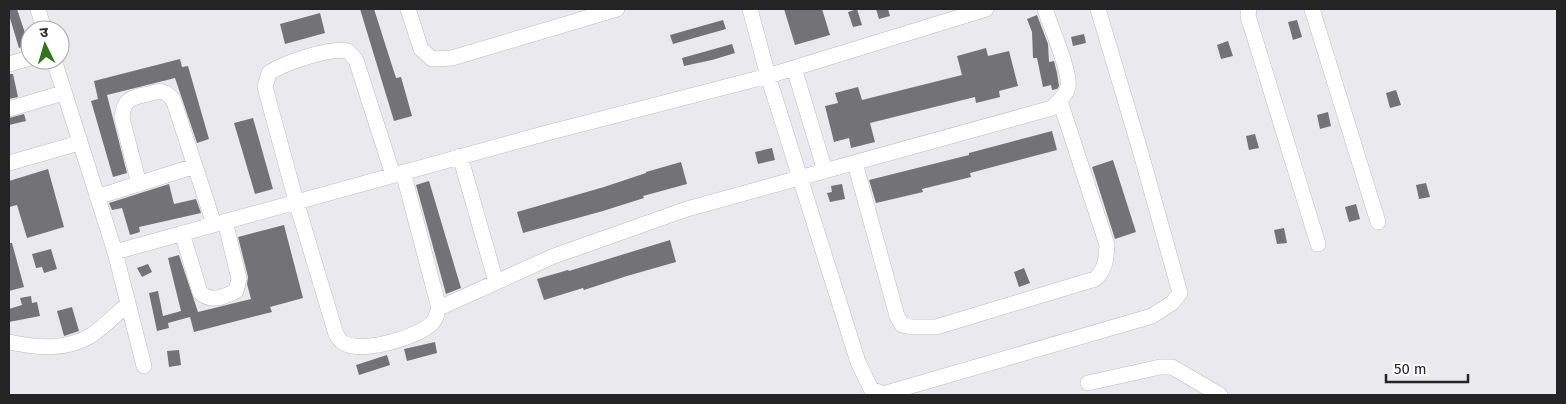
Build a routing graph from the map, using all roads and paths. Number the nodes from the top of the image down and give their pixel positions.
1 (408, 9) edge
2 (617, 9) edge
3 (750, 9) edge
4 (986, 9) edge
5 (1045, 9) edge
6 (1098, 9) edge
7 (1249, 9) edge
8 (1312, 9) edge
9 (794, 68) junction
10 (57, 70) edge
11 (768, 76) junction
12 (64, 93) junction
13 (1060, 100) junction
14 (9, 109) edge
15 (79, 143) junction
16 (460, 156) junction
17 (9, 163) edge
18 (855, 163) junction
19 (194, 166) junction
20 (825, 171) junction
21 (398, 173) junction
22 (800, 178) junction
23 (139, 184) junction
24 (97, 198) junction
25 (296, 201) junction
26 (1378, 222) dead end
27 (219, 223) junction
28 (182, 233) junction
29 (1318, 244) dead end
30 (115, 252) junction
31 (496, 282) junction
32 (128, 304) junction
33 (439, 308) junction
34 (9, 342) edge
35 (144, 366) dead end
36 (1088, 383) dead end
37 (1220, 395) edge

1 - 2 street
3 - 11 street
4 - 9 street
5 - 13 street
6 - 22 street
7 - 29 street
8 - 26 street
9 - 11 street
9 - 20 street
10 - 12 street
11 - 16 street
11 - 22 street
12 - 14 street
12 - 15 street
13 - 18 street
13 - 18 street
15 - 17 street
15 - 24 street
16 - 21 street
16 - 31 street
18 - 20 street
19 - 23 street
19 - 23 street
19 - 27 street
20 - 22 street
21 - 25 street
21 - 25 street
21 - 33 street
22 - 31 street
23 - 24 street
24 - 30 street
25 - 27 street
25 - 33 street
27 - 28 street
27 - 28 street
28 - 30 street
30 - 32 street
31 - 33 street
32 - 34 street
32 - 35 street
36 - 37 street

